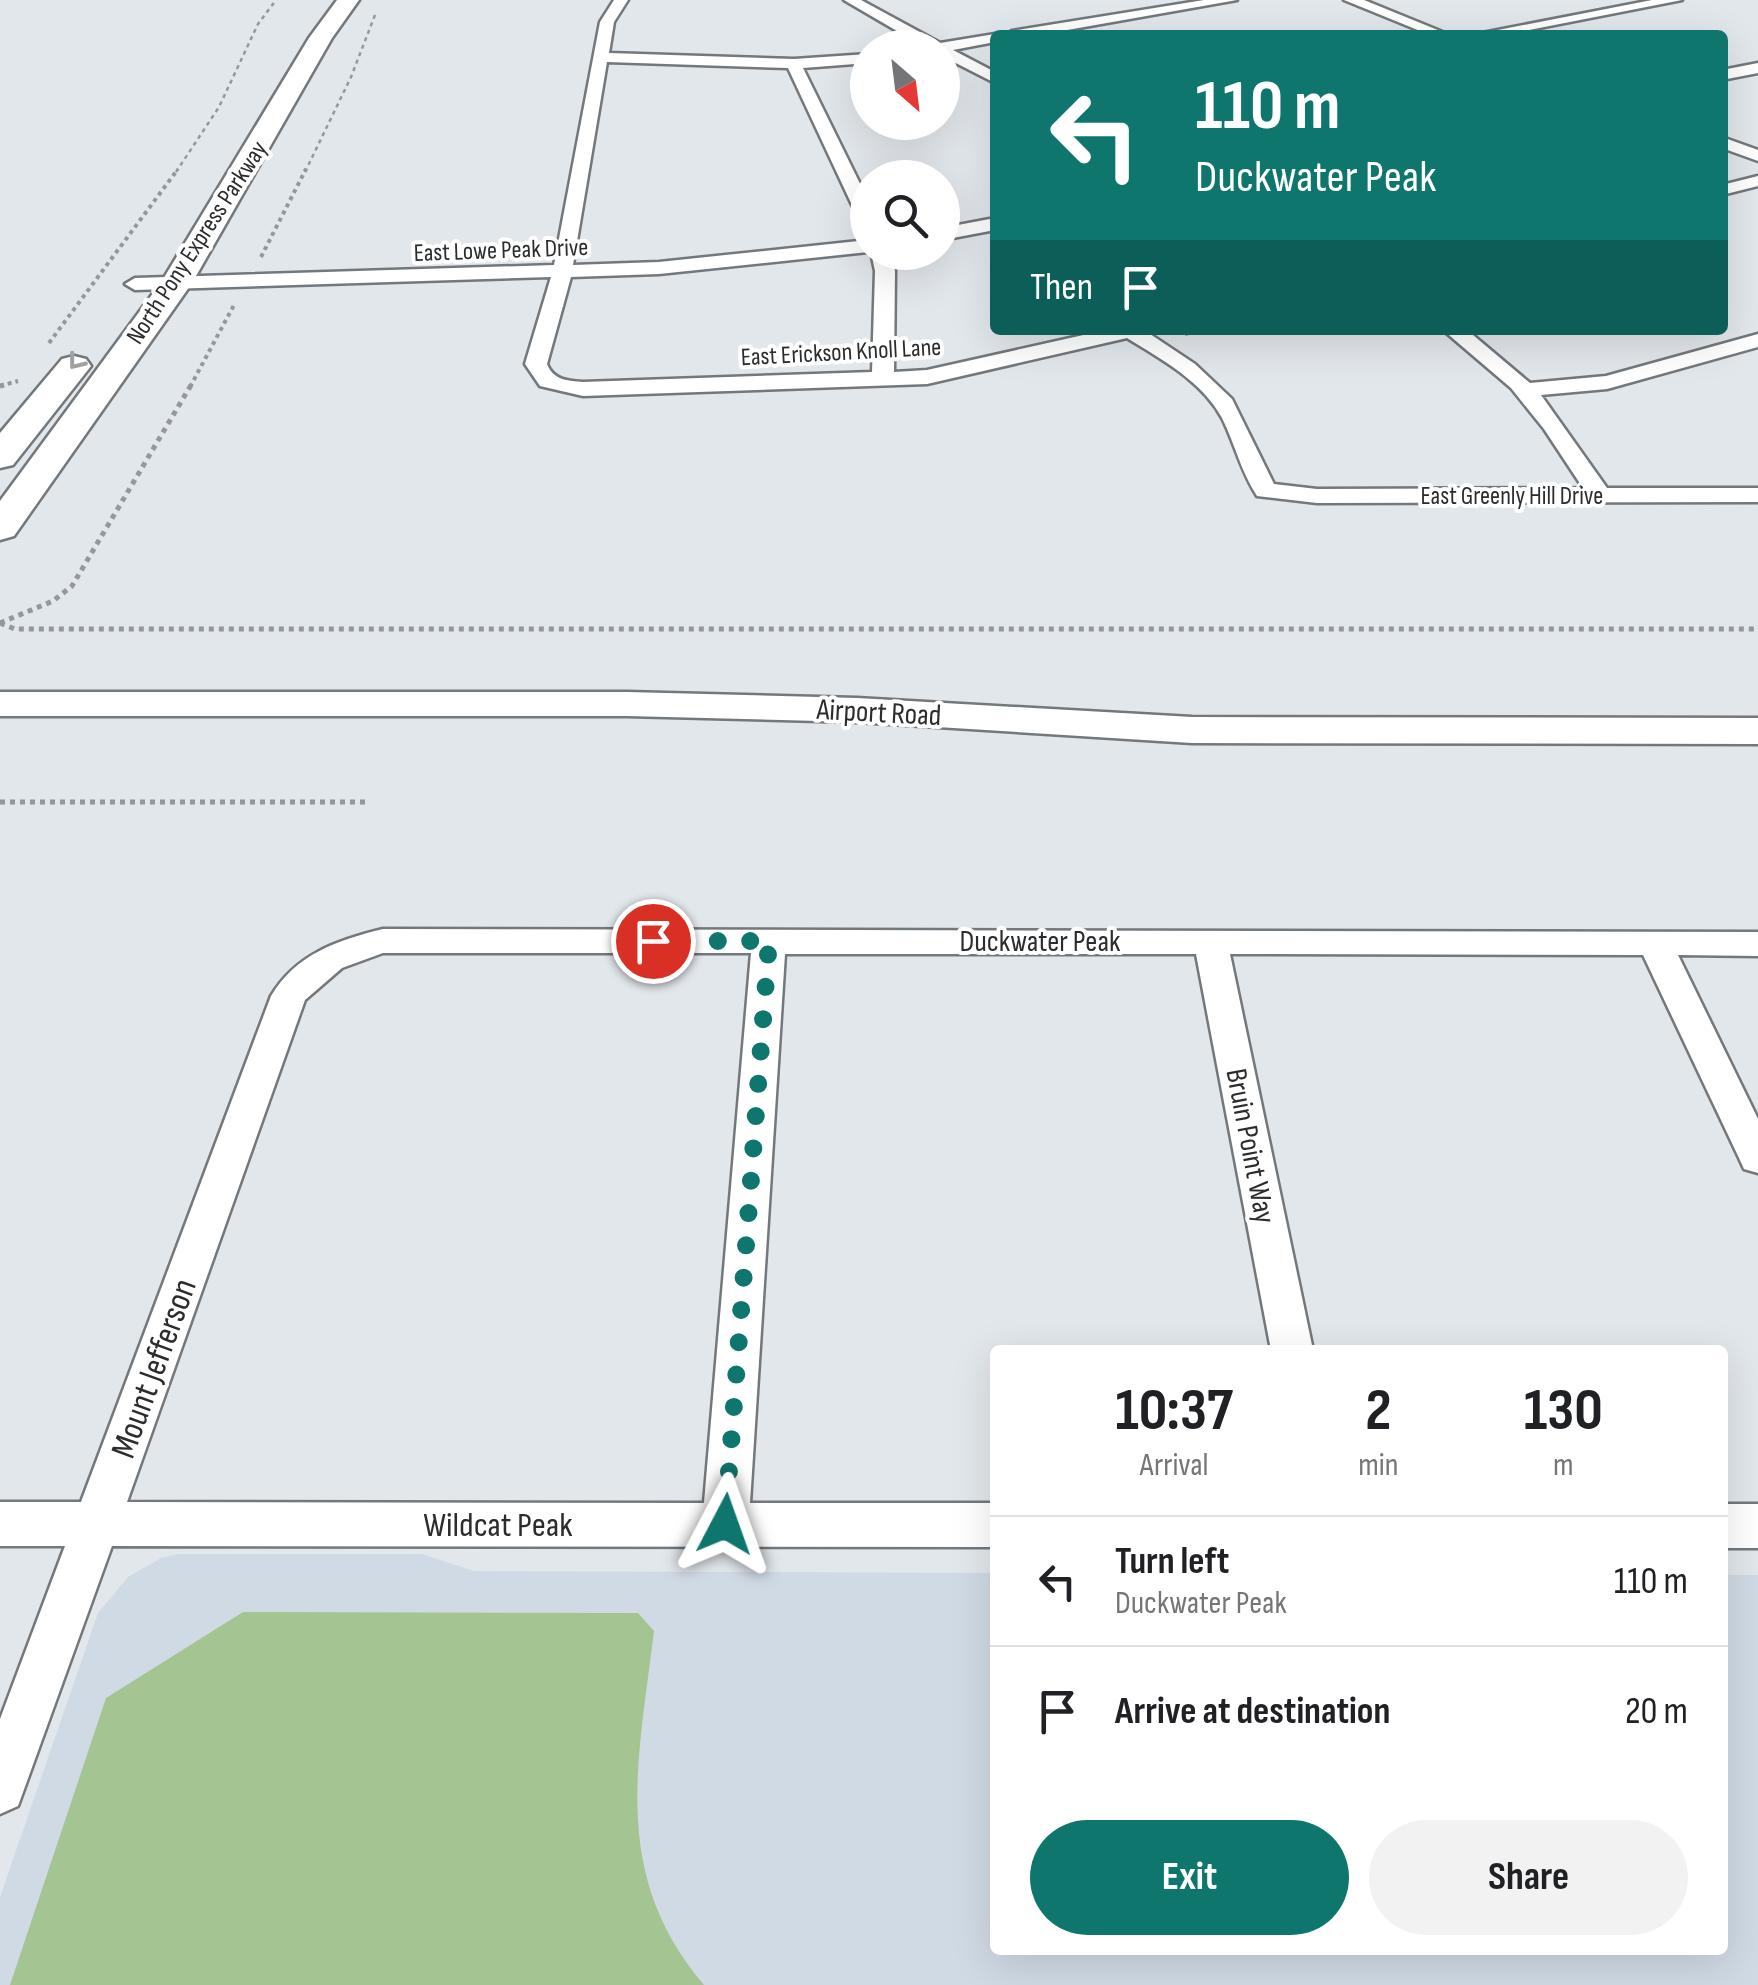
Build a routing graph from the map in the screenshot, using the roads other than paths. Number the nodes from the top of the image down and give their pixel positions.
1 (324, 0) edge
2 (348, 0) edge
3 (621, 0) edge
4 (851, 0) edge
5 (1230, 0) edge
6 (1352, 0) edge
7 (1676, 0) edge
8 (906, 30) edge
9 (1043, 30) edge
10 (1430, 30) edge
11 (1507, 30) edge
12 (990, 39) edge
13 (960, 44) edge
14 (601, 57) junction
15 (850, 59) edge
16 (960, 59) edge
17 (794, 64) junction
18 (1758, 68) edge
19 (990, 75) edge
20 (1728, 75) edge
21 (1728, 144) edge
22 (1758, 156) edge
23 (850, 182) edge
24 (1758, 182) edge
25 (201, 188) dead end
26 (1728, 189) edge
27 (990, 225) edge
28 (960, 231) edge
29 (850, 248) edge
30 (157, 252) dead end
31 (885, 270) edge
32 (562, 272) junction
33 (135, 284) junction
34 (176, 284) junction
35 (1115, 335) edge
36 (1138, 335) edge
37 (1459, 335) edge
38 (1758, 340) edge
39 (883, 379) junction
40 (1527, 390) junction
41 (0, 457) edge
42 (1599, 494) junction
43 (1758, 494) edge
44 (0, 528) edge
45 (0, 704) edge
46 (1758, 731) edge
47 (769, 941) junction
48 (1210, 941) junction
49 (1654, 942) junction
50 (1758, 944) edge
51 (325, 960) joint
52 (1758, 1158) edge
53 (1291, 1345) edge
54 (0, 1524) edge
55 (96, 1524) junction
56 (725, 1524) junction
57 (990, 1525) edge
58 (1728, 1526) edge
59 (1758, 1526) edge
60 (0, 1788) edge

1 - 25 main road, North Pony Express Parkway
2 - 34 main road, North Pony Express Parkway
3 - 14 street
4 - 8 street
5 - 9 street
6 - 10 street
7 - 11 street
12 - 13 street
14 - 17 street
14 - 32 street
15 - 17 street
16 - 19 street
17 - 23 street
18 - 20 street
21 - 22 street
24 - 26 street
27 - 28 street
29 - 32 street, East Lowe Peak Drive
30 - 33 main road, North Pony Express Parkway
31 - 39 street
32 - 34 street, East Lowe Peak Drive
32 - 39 street, East Erickson Knoll Lane
33 - 34 street, East Lowe Peak Drive
33 -> 41 main road, North Pony Express Parkway
34 - 44 main road, North Pony Express Parkway
35 - 39 street, East Erickson Knoll Lane
36 - 42 street, East Greenly Hill Drive
37 - 40 street
38 - 40 street
40 - 42 street
42 - 43 street, East Greenly Hill Drive
45 - 46 street, Airport Road
47 - 48 street, Duckwater Peak
47 - 51 street, Duckwater Peak
47 - 56 street
48 - 49 street, Duckwater Peak
48 - 53 street, Bruin Point Way
49 - 50 street, Duckwater Peak
49 - 52 street
51 - 55 street, Mount Jefferson
54 - 55 street, Wildcat Peak
55 - 56 street, Wildcat Peak
55 - 60 street, Mount Jefferson
56 - 57 street, Wildcat Peak
58 - 59 street

